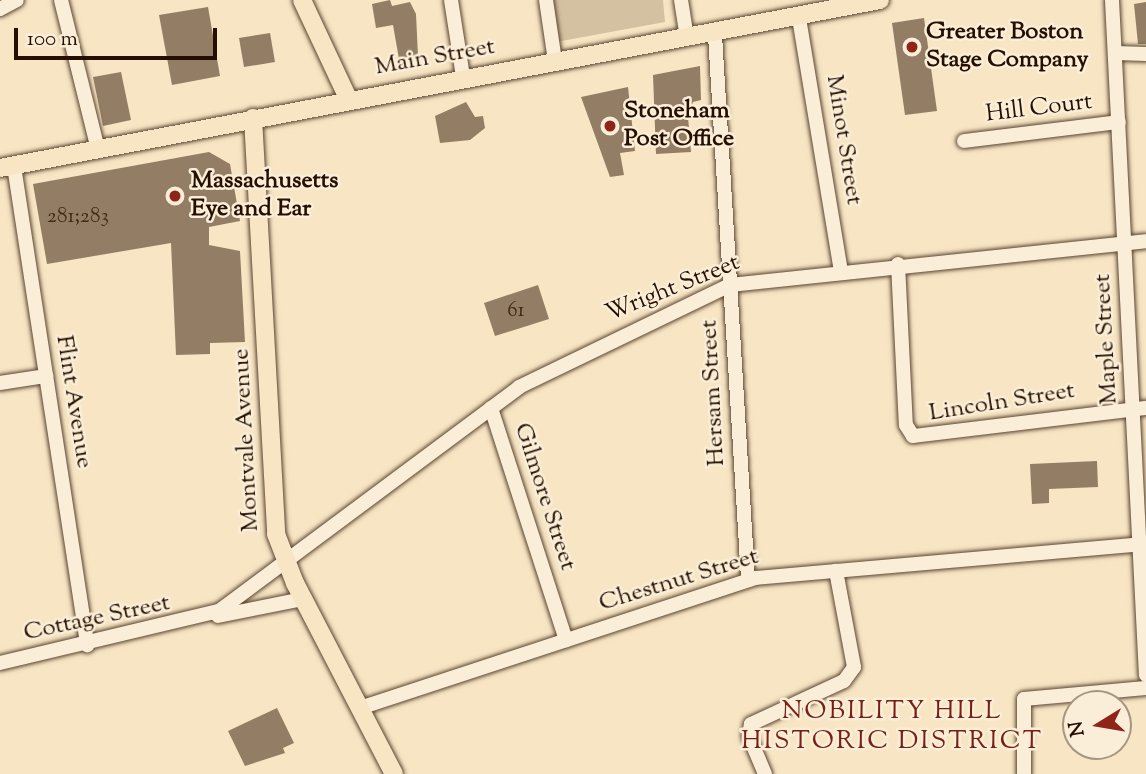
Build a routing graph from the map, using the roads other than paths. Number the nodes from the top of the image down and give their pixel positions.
1 (17, 0) edge
2 (61, 0) edge
3 (302, 0) edge
4 (451, 0) edge
5 (547, 0) edge
6 (681, 0) edge
7 (880, 0) edge
8 (1112, 0) edge
9 (0, 9) edge
10 (799, 18) junction
11 (715, 35) junction
12 (687, 39) junction
13 (1116, 53) junction
14 (1146, 54) edge
15 (555, 61) junction
16 (463, 77) junction
17 (348, 98) junction
18 (253, 118) junction
19 (1119, 122) junction
20 (964, 142) dead end
21 (98, 149) junction
22 (7, 167) edge
23 (1125, 241) junction
24 (1146, 241) edge
25 (898, 264) junction
26 (841, 271) junction
27 (730, 285) junction
28 (46, 376) junction
29 (0, 383) edge
30 (491, 408) junction
31 (1140, 408) edge
32 (1143, 545) edge
33 (285, 562) junction
34 (836, 571) junction
35 (748, 580) junction
36 (303, 599) junction
37 (203, 620) junction
38 (566, 640) junction
39 (86, 645) junction
40 (0, 663) edge
41 (1146, 676) edge
42 (1146, 688) edge
43 (363, 708) junction
44 (394, 774) edge
45 (765, 774) edge
46 (1024, 774) edge

1 - 9 street
2 - 21 street
3 - 17 main road
4 - 16 street
5 - 15 street
6 - 12 street
7 - 10 main road, Main Street
8 - 13 street, Maple Street
10 - 11 main road, Main Street
10 - 26 street, Minot Street
11 - 12 main road, Main Street
11 - 27 street, Hersam Street
12 - 15 main road, Main Street
13 - 14 street
13 - 19 street, Maple Street
15 - 16 main road, Main Street
16 - 17 main road, Main Street
17 - 18 main road, Main Street
18 - 21 main road, Main Street
18 - 33 main road, Montvale Avenue
19 - 20 street, Hill Court
19 - 23 street, Maple Street
21 - 22 main road, Main Street
22 - 28 street, Flint Avenue
23 - 24 street, Wright Street
23 - 25 street, Wright Street
23 - 31 street, Maple Street
25 - 26 street, Wright Street
25 - 31 street, Lincoln Street
26 - 27 street, Wright Street
27 - 30 street, Wright Street
27 - 35 street, Hersam Street
28 - 29 street
28 - 39 street, Flint Avenue
30 - 33 street, Wright Street
30 - 38 street, Gilmore Street
31 - 32 street, Maple Street
32 - 34 street, Chestnut Street
32 - 41 street, Maple Street
33 - 36 main road, Montvale Avenue
33 - 37 street, Cottage Street
34 - 35 street, Chestnut Street
34 - 45 street
35 - 38 street, Chestnut Street
36 - 37 street, Cottage Street
36 - 43 main road, Montvale Avenue
37 - 39 street, Cottage Street
38 - 43 street, Chestnut Street
39 - 40 street, Cottage Street
42 - 46 street
43 - 44 main road, Montvale Avenue

